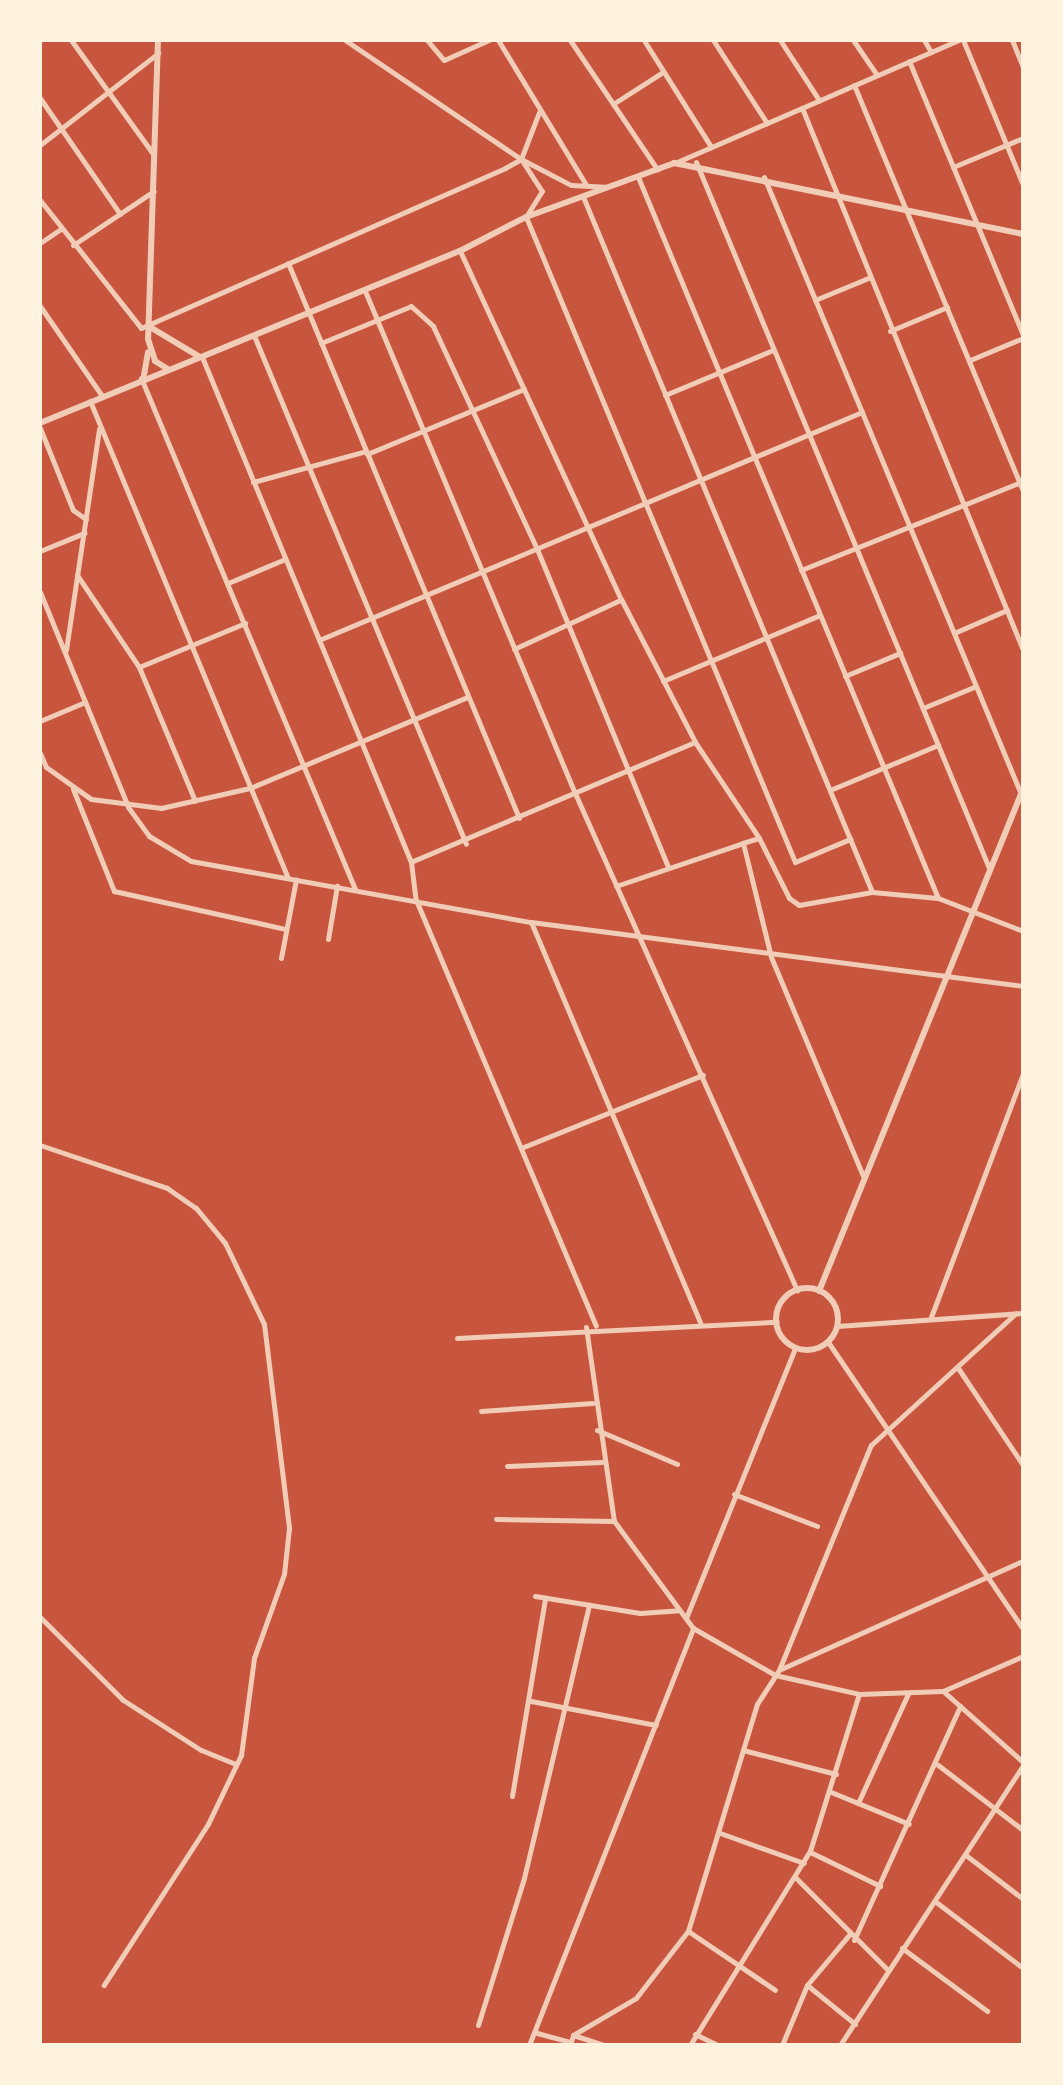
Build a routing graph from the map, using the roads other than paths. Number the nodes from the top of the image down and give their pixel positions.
1 (71, 40) edge
2 (158, 40) edge
3 (345, 40) edge
4 (427, 40) edge
5 (489, 40) edge
6 (498, 40) edge
7 (570, 40) edge
8 (714, 40) edge
9 (780, 40) edge
10 (853, 40) edge
11 (924, 40) edge
12 (961, 40) edge
13 (1012, 40) edge
14 (644, 42) edge
15 (932, 52) junction
16 (158, 54) junction
17 (909, 62) junction
18 (1023, 68) edge
19 (663, 72) junction
20 (877, 75) junction
21 (854, 85) junction
22 (111, 95) junction
23 (40, 98) edge
24 (819, 100) junction
25 (613, 104) junction
26 (802, 108) junction
27 (539, 112) junction
28 (766, 123) junction
29 (62, 130) junction
30 (1023, 138) edge
31 (40, 145) edge
32 (1006, 145) junction
33 (711, 147) junction
34 (155, 156) junction
35 (521, 159) junction
36 (696, 162) junction
37 (674, 163) junction
38 (953, 167) junction
39 (657, 170) junction
40 (638, 176) junction
41 (764, 177) junction
42 (1023, 185) edge
43 (586, 186) junction
44 (608, 188) junction
45 (154, 191) junction
46 (833, 193) junction
47 (584, 199) junction
48 (40, 200) edge
49 (906, 210) junction
50 (120, 214) junction
51 (526, 218) junction
52 (977, 224) junction
53 (60, 229) junction
54 (1023, 234) edge
55 (40, 242) edge
56 (72, 245) junction
57 (460, 252) junction
58 (288, 263) junction
59 (868, 278) junction
60 (365, 291) junction
61 (816, 300) junction
62 (40, 306) edge
63 (947, 308) junction
64 (309, 314) junction
65 (378, 320) junction
66 (150, 325) junction
67 (890, 331) junction
68 (1023, 337) edge
69 (256, 338) junction
70 (165, 339) junction
71 (321, 343) junction
72 (175, 345) junction
73 (149, 347) junction
74 (774, 350) junction
75 (200, 356) junction
76 (969, 361) junction
77 (177, 368) junction
78 (719, 372) junction
79 (143, 376) junction
80 (524, 389) junction
81 (665, 395) junction
82 (102, 396) junction
83 (90, 402) junction
84 (476, 409) junction
85 (40, 410) edge
86 (862, 412) junction
87 (42, 424) edge
88 (100, 425) junction
89 (424, 431) junction
90 (809, 434) junction
91 (367, 453) junction
92 (754, 457) junction
93 (309, 467) junction
94 (700, 480) junction
95 (1021, 481) edge
96 (254, 482) junction
97 (1023, 490) edge
98 (645, 503) junction
99 (963, 505) junction
100 (86, 519) junction
101 (910, 526) junction
102 (586, 528) junction
103 (84, 533) junction
104 (856, 548) junction
105 (537, 549) junction
106 (40, 550) edge
107 (286, 559) junction
108 (802, 570) junction
109 (482, 572) junction
110 (77, 575) junction
111 (228, 583) junction
112 (40, 592) edge
113 (426, 595) junction
114 (621, 600) junction
115 (1007, 610) junction
116 (820, 615) junction
117 (372, 618) junction
118 (244, 623) junction
119 (567, 624) junction
120 (954, 633) junction
121 (766, 638) junction
122 (319, 640) junction
123 (191, 645) junction
124 (514, 649) junction
125 (1023, 650) edge
126 (900, 652) junction
127 (66, 654) junction
128 (711, 661) junction
129 (140, 667) junction
130 (845, 676) junction
131 (664, 681) junction
132 (976, 686) junction
133 (468, 696) junction
134 (85, 702) junction
135 (923, 708) junction
136 (414, 719) junction
137 (40, 721) edge
138 (361, 741) junction
139 (695, 742) junction
140 (938, 745) junction
141 (40, 752) edge
142 (304, 765) junction
143 (884, 768) junction
144 (627, 770) junction
145 (72, 786) junction
146 (250, 788) junction
147 (830, 790) junction
148 (574, 792) junction
149 (1022, 792) edge
150 (195, 800) junction
151 (128, 808) junction
152 (519, 818) junction
153 (759, 838) junction
154 (850, 838) junction
155 (743, 842) junction
156 (466, 844) junction
157 (411, 862) junction
158 (668, 867) junction
159 (989, 868) junction
160 (288, 878) junction
161 (296, 879) junction
162 (337, 886) junction
163 (616, 886) junction
164 (355, 889) junction
165 (872, 892) junction
166 (938, 898) junction
167 (416, 900) junction
168 (974, 912) junction
169 (530, 922) junction
170 (286, 928) junction
171 (1023, 930) edge
172 (644, 938) junction
173 (328, 939) dead end
174 (771, 957) junction
175 (280, 958) dead end
176 (943, 979) junction
177 (1023, 986) edge
178 (1023, 1073) edge
179 (703, 1075) junction
180 (610, 1112) junction
181 (40, 1145) edge
182 (520, 1148) junction
183 (863, 1176) junction
184 (797, 1290) junction
185 (819, 1291) junction
186 (1019, 1313) edge
187 (931, 1317) junction
188 (777, 1322) junction
189 (701, 1324) junction
190 (596, 1326) junction
191 (837, 1326) junction
192 (586, 1327) junction
193 (458, 1338) dead end
194 (828, 1342) junction
195 (795, 1348) junction
196 (957, 1367) junction
197 (593, 1403) junction
198 (482, 1411) dead end
199 (597, 1430) junction
200 (886, 1432) junction
201 (602, 1462) junction
202 (677, 1464) dead end
203 (1023, 1465) edge
204 (508, 1466) dead end
205 (734, 1494) junction
206 (496, 1519) dead end
207 (614, 1521) junction
208 (817, 1526) dead end
209 (1023, 1561) edge
210 (988, 1576) junction
211 (536, 1596) dead end
212 (545, 1598) junction
213 (588, 1605) junction
214 (679, 1610) junction
215 (40, 1618) edge
216 (685, 1619) junction
217 (693, 1628) junction
218 (1023, 1629) edge
219 (1023, 1656) edge
220 (777, 1672) junction
221 (942, 1691) junction
222 (859, 1694) junction
223 (908, 1694) junction
224 (531, 1702) junction
225 (960, 1706) junction
226 (564, 1708) junction
227 (656, 1725) junction
228 (743, 1750) junction
229 (1023, 1763) edge
230 (237, 1764) junction
231 (937, 1765) junction
232 (836, 1774) junction
233 (831, 1792) junction
234 (512, 1796) dead end
235 (858, 1803) junction
236 (996, 1809) junction
237 (908, 1824) junction
238 (1023, 1830) edge
239 (720, 1833) junction
240 (810, 1852) junction
241 (968, 1856) junction
242 (804, 1863) junction
243 (796, 1878) junction
244 (880, 1886) junction
245 (1023, 1899) edge
246 (936, 1902) junction
247 (688, 1931) junction
248 (851, 1938) junction
249 (902, 1948) junction
250 (744, 1967) junction
251 (1023, 1968) edge
252 (888, 1970) junction
253 (104, 1985) dead end
254 (807, 1986) junction
255 (775, 1990) dead end
256 (987, 2011) dead end
257 (855, 2024) junction
258 (478, 2025) dead end
259 (537, 2034) junction
260 (695, 2034) junction
261 (571, 2041) edge
262 (529, 2045) edge
263 (604, 2045) edge
264 (690, 2045) edge
265 (718, 2045) edge
266 (782, 2045) edge
267 (840, 2045) edge

1 - 22 street
2 - 16 street
3 - 35 street
4 - 5 street
6 - 27 street
7 - 25 street
8 - 28 street
9 - 24 street
10 - 20 street
11 - 15 street
12 - 15 street
12 - 32 street
13 - 18 street
14 - 19 street
15 - 17 street
16 - 22 street
16 - 34 street
17 - 20 street
17 - 38 street
19 - 25 street
19 - 33 street
20 - 21 street
21 - 24 street
21 - 49 street
22 - 29 street
22 - 34 street
23 - 29 street
24 - 26 street
25 - 39 street
26 - 28 street
26 - 46 street
27 - 35 street
27 - 43 street
28 - 33 street
29 - 31 street
29 - 50 street
30 - 32 street
32 - 38 street
32 - 42 street
33 - 37 street
34 - 45 street
35 - 43 street
35 - 51 street
35 - 58 street
36 - 37 street
36 - 41 street
36 - 74 street
37 - 39 street
38 - 52 street
39 - 40 street
40 - 44 street
40 - 78 street
41 - 46 street
41 - 61 street
43 - 44 street
44 - 47 street
45 - 50 street
45 - 66 street
46 - 49 street
46 - 59 street
47 - 51 street
47 - 81 street
48 - 53 street
49 - 52 street
49 - 63 street
50 - 56 street
51 - 57 street
51 - 98 street
52 - 54 street
52 - 68 street
53 - 55 street
53 - 56 street
56 - 66 street
57 - 60 street
57 - 80 street
58 - 64 street
58 - 66 street
59 - 61 street
59 - 67 street
60 - 64 street
60 - 65 street
61 - 86 street
62 - 82 street
63 - 67 street
63 - 76 street
64 - 69 street
64 - 71 street
65 - 71 street
65 - 84 street
65 - 89 street
66 - 70 street
66 - 73 street
67 - 99 street
68 - 76 street
69 - 75 street
69 - 93 street
70 - 72 street
70 - 73 street
71 - 91 street
72 - 75 street
72 - 77 street
73 - 77 street
73 - 79 street
74 - 78 street
74 - 90 street
75 - 77 street
75 - 96 street
76 - 95 street
77 - 79 street
78 - 81 street
78 - 92 street
79 - 82 street
79 - 111 street
80 - 84 street
80 - 102 street
81 - 94 street
82 - 83 street
83 - 87 street
83 - 88 street
84 - 89 street
84 - 105 street
85 - 87 street
86 - 90 street
86 - 101 street
87 - 100 street
88 - 100 street
88 - 123 street
89 - 91 street
89 - 109 street
90 - 92 street
90 - 104 street
91 - 93 street
91 - 113 street
92 - 94 street
92 - 108 street
93 - 96 street
93 - 117 street
94 - 98 street
94 - 121 street
95 - 97 street
95 - 99 street
96 - 107 street
98 - 102 street
98 - 128 street
99 - 101 street
99 - 115 street
100 - 103 street
101 - 104 street
101 - 120 street
102 - 105 street
102 - 114 street
103 - 106 street
103 - 110 street
104 - 108 street
104 - 126 street
105 - 109 street
105 - 119 street
107 - 111 street
107 - 122 street
108 - 116 street
109 - 113 street
109 - 124 street
110 - 127 street
110 - 129 street
111 - 118 street
112 - 127 street
113 - 117 street
113 - 133 street
114 - 119 street
114 - 131 street
115 - 120 street
115 - 125 street
116 - 121 street
116 - 130 street
117 - 122 street
117 - 136 street
118 - 123 street
118 - 142 street
119 - 124 street
119 - 144 street
120 - 132 street
121 - 128 street
121 - 147 street
122 - 138 street
123 - 129 street
123 - 146 street
124 - 148 street
126 - 130 street
126 - 135 street
127 - 134 street
128 - 131 street
128 - 154 street
129 - 150 street
130 - 143 street
131 - 139 street
132 - 135 street
132 - 149 street
133 - 136 street
133 - 152 street
134 - 137 street
134 - 151 street
135 - 140 street
136 - 138 street
136 - 156 street
138 - 142 street
138 - 157 street
139 - 144 street
139 - 153 street
140 - 143 street
140 - 159 street
141 - 145 street
142 - 146 street
142 - 164 street
143 - 147 street
143 - 166 street
144 - 148 street
144 - 158 street
145 - 151 street
145 - 170 street
146 - 150 street
146 - 160 street
147 - 154 street
148 - 152 street
148 - 163 street
149 - 159 street
150 - 151 street
151 - 160 street
152 - 156 street
153 - 155 street
153 - 165 street
154 - 165 street
155 - 158 street
155 - 174 street
156 - 157 street
157 - 167 street
158 - 163 street
159 - 168 street
160 - 161 street
161 - 162 street
161 - 170 street
162 - 164 street
162 - 173 street
163 - 172 street
164 - 167 street
165 - 166 street
166 - 168 street
167 - 169 street
167 - 182 street
168 - 171 street
168 - 176 street
169 - 172 street
169 - 180 street
170 - 175 street
172 - 174 street
172 - 179 street
174 - 176 street
174 - 183 street
176 - 177 street
176 - 183 street
178 - 187 street
179 - 180 street
179 - 184 street
180 - 182 street
180 - 189 street
181 - 230 street
182 - 190 street
183 - 185 street
184 - 185 street
184 - 188 street
185 - 191 street
186 - 187 street
186 - 196 street
187 - 191 street
188 - 189 street
188 - 195 street
189 - 190 street
190 - 192 street
191 - 194 street
192 - 193 street
192 - 197 street
194 - 195 street
194 - 200 street
195 - 205 street
196 - 200 street
196 - 203 street
197 - 198 street
197 - 199 street
199 - 201 street
199 - 202 street
200 - 210 street
200 - 220 street
201 - 204 street
201 - 207 street
205 - 208 street
205 - 216 street
206 - 207 street
207 - 214 street
209 - 210 street
210 - 218 street
210 - 220 street
211 - 212 street
212 - 213 street
212 - 224 street
213 - 214 street
213 - 226 street
214 - 216 street
215 - 230 street
216 - 217 street
217 - 220 street
217 - 227 street
219 - 221 street
220 - 222 street
220 - 228 street
221 - 223 street
221 - 225 street
222 - 223 street
222 - 232 street
223 - 235 street
224 - 226 street
224 - 234 street
225 - 229 street
225 - 231 street
226 - 227 street
226 - 258 street
227 - 259 street
228 - 232 street
228 - 239 street
229 - 236 street
230 - 253 street
231 - 236 street
231 - 237 street
232 - 233 street
233 - 235 street
233 - 240 street
235 - 237 street
236 - 238 street
236 - 241 street
237 - 244 street
239 - 242 street
239 - 247 street
240 - 242 street
240 - 244 street
241 - 245 street
241 - 246 street
242 - 243 street
243 - 248 street
243 - 250 street
244 - 248 street
246 - 249 street
246 - 251 street
247 - 250 street
247 - 261 street
248 - 252 street
248 - 254 street
249 - 252 street
249 - 256 street
250 - 255 street
250 - 260 street
252 - 257 street
254 - 257 street
254 - 266 street
257 - 267 street
259 - 261 street
259 - 262 street
260 - 264 street
260 - 265 street
261 - 263 street

